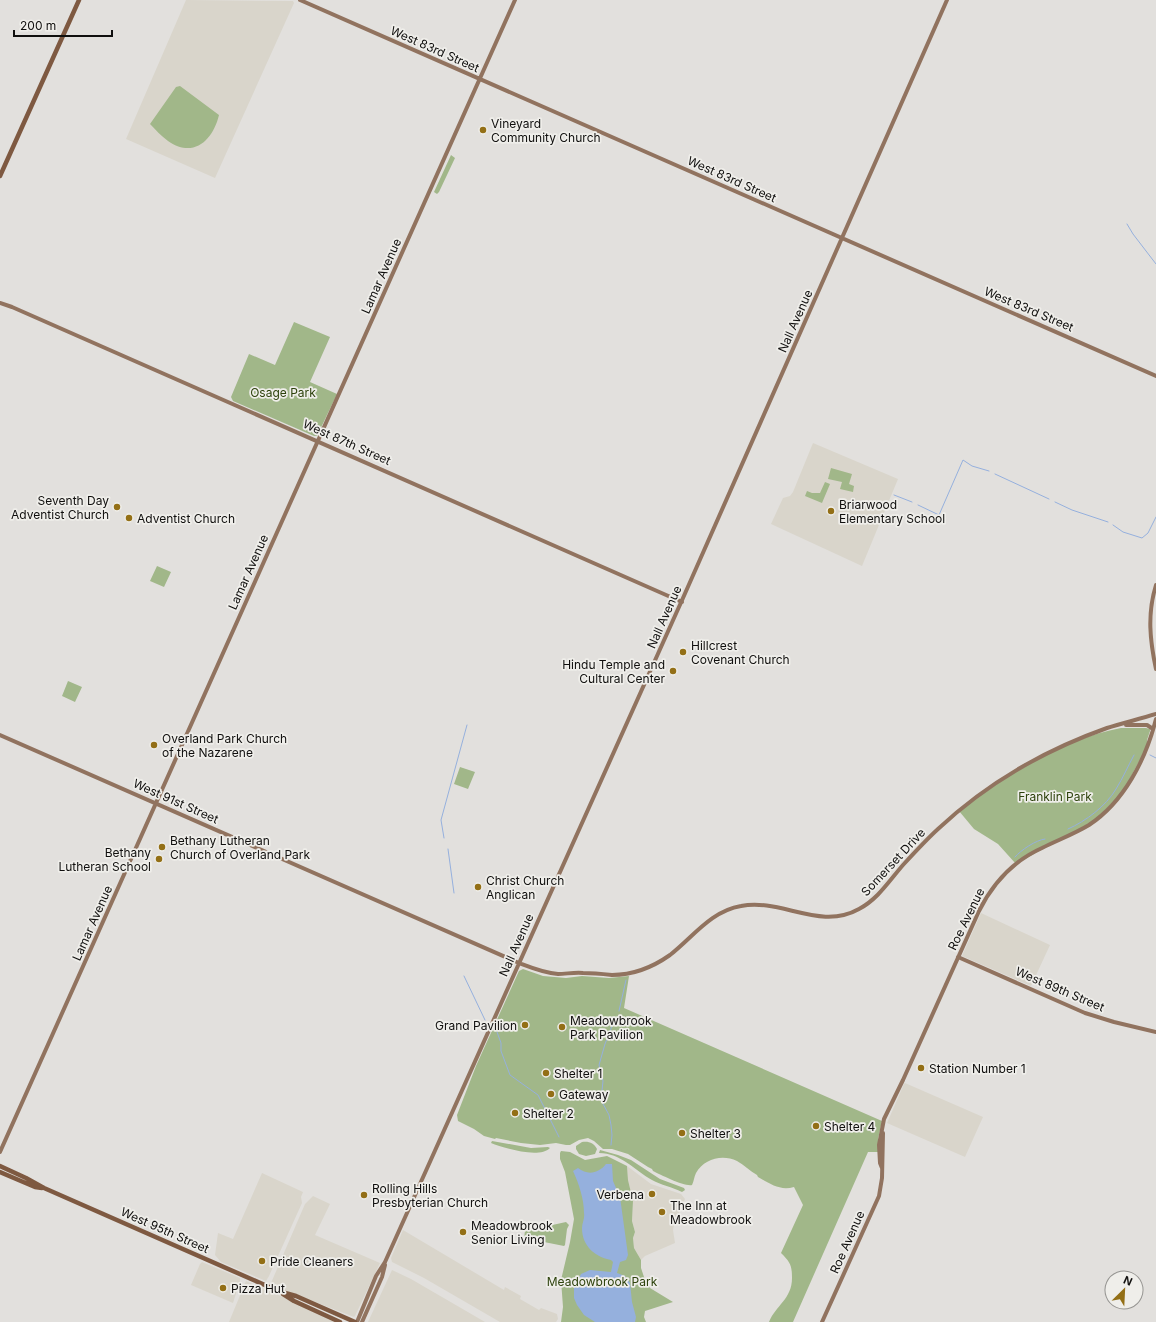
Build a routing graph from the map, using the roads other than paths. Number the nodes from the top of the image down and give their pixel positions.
1 (79, 0) edge
2 (300, 0) edge
3 (515, 0) edge
4 (947, 0) edge
5 (480, 79) junction
6 (0, 176) edge
7 (842, 239) junction
8 (0, 300) edge
9 (2, 303) edge
10 (1156, 376) edge
11 (318, 440) junction
12 (1156, 585) edge
13 (682, 602) junction
14 (1156, 669) edge
15 (1156, 714) edge
16 (1156, 719) edge
17 (1120, 725) junction
18 (1153, 729) junction
19 (0, 735) edge
20 (156, 803) junction
21 (958, 957) junction
22 (519, 964) junction
23 (1156, 1032) edge
24 (0, 1152) edge
25 (0, 1166) edge
26 (0, 1172) edge
27 (44, 1188) junction
28 (386, 1262) junction
29 (278, 1291) junction
30 (340, 1322) edge
31 (356, 1322) edge
32 (362, 1322) edge
33 (822, 1322) edge

1 - 6 main road
2 - 5 street, West 83rd Street
3 - 5 street, Lamar Avenue
4 - 7 street, Nall Avenue
5 - 7 street, West 83rd Street
5 - 11 street, Lamar Avenue
7 - 10 street, West 83rd Street
7 - 13 street, Nall Avenue
8 - 9 street, West 87th Street
9 - 11 street, West 87th Street
11 - 13 street, West 87th Street
11 - 20 street, Lamar Avenue
12 - 14 street
13 - 22 street, Nall Avenue
15 - 17 street, Somerset Drive
16 - 18 street, Roe Avenue
17 - 18 street
17 - 22 street, Somerset Drive
18 - 21 street, Roe Avenue
19 - 20 street, West 91st Street
20 - 22 street, West 91st Street
20 - 24 street, Lamar Avenue
21 - 23 street, West 89th Street
21 - 33 street, Roe Avenue
22 - 28 street, Nall Avenue
25 - 27 main road, West 95th Street
26 - 27 main road, West 95th Street
27 - 29 main road, West 95th Street
28 - 31 street, Nall Avenue
28 - 32 street, Nall Avenue
29 - 30 main road, West 95th Street
29 - 31 main road, West 95th Street

